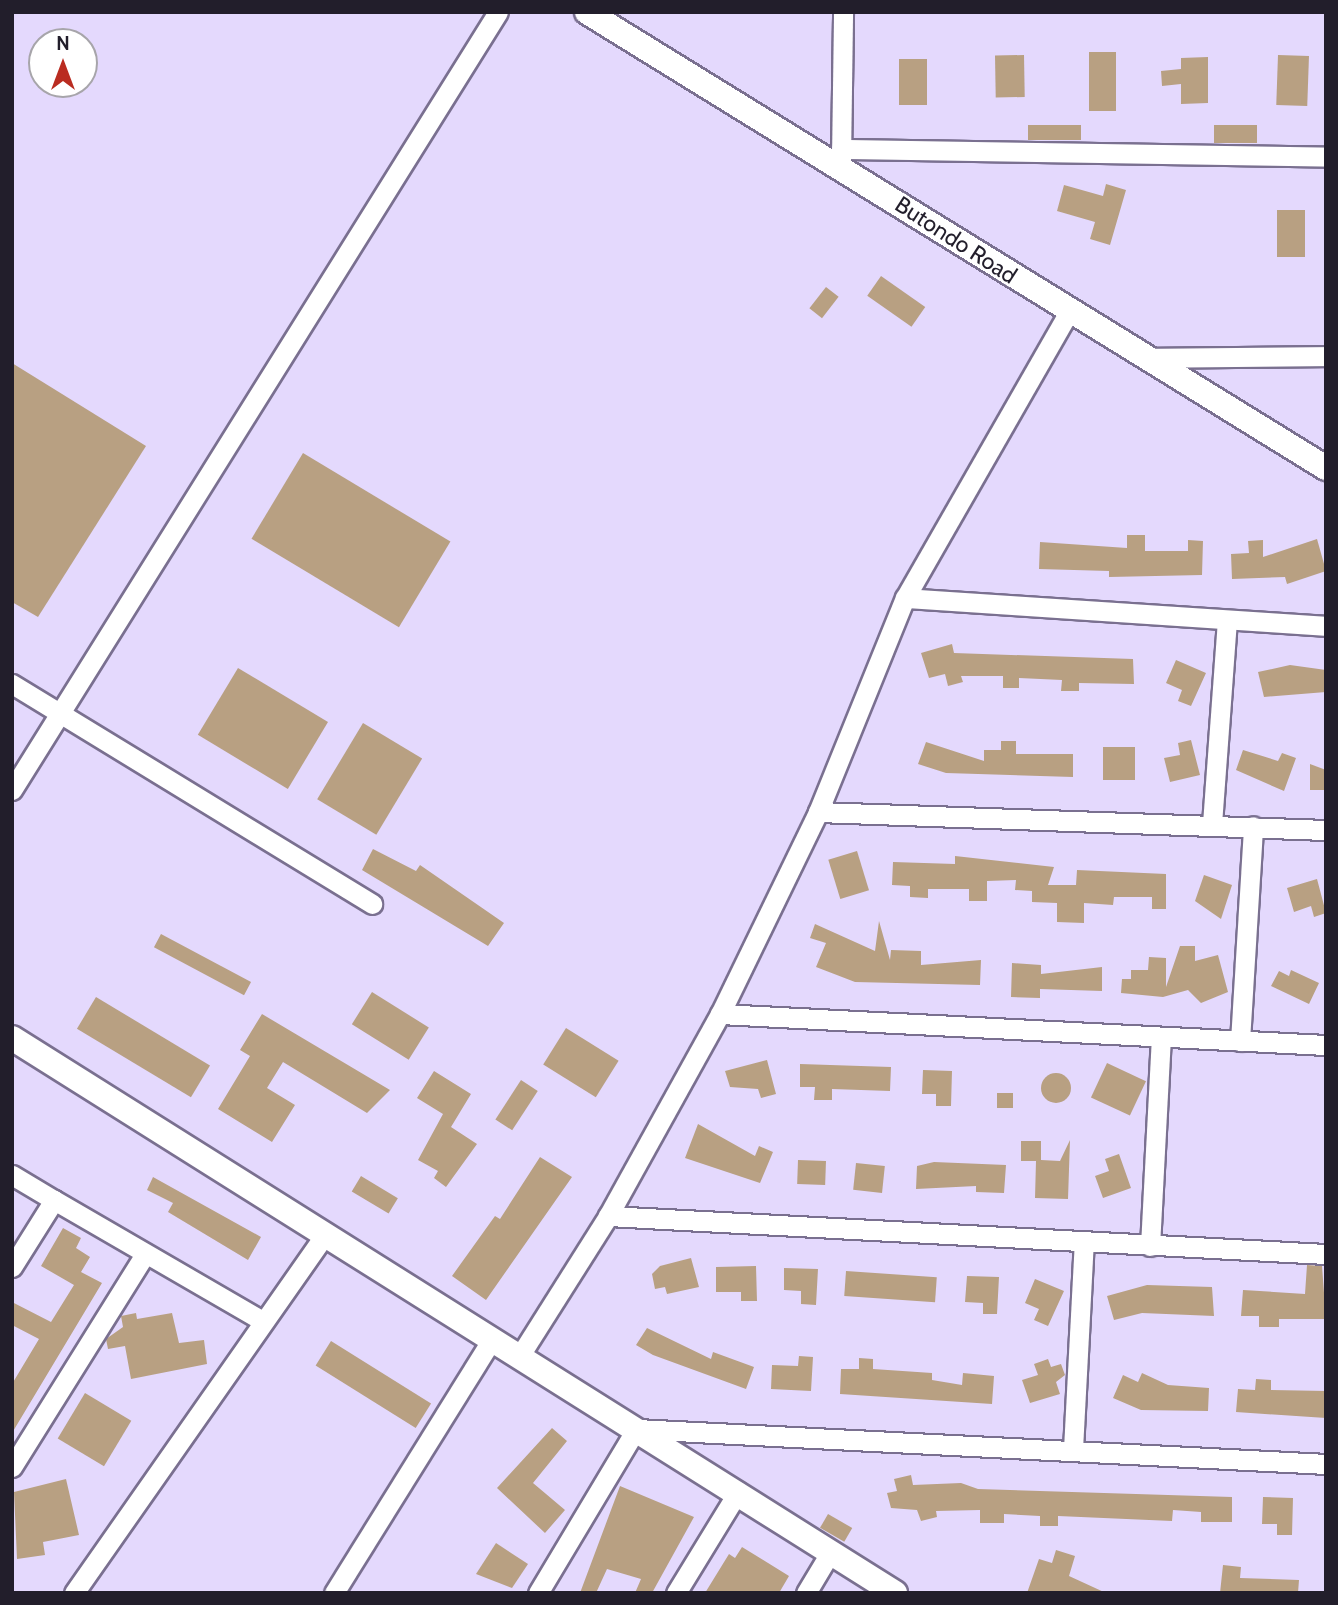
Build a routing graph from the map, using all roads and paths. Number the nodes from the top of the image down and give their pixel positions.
1 (498, 12) edge
2 (587, 12) edge
3 (843, 12) edge
4 (841, 157) junction
5 (1326, 157) edge
6 (1068, 313) junction
7 (1326, 355) edge
8 (1142, 358) junction
9 (1326, 468) edge
10 (905, 598) junction
11 (1227, 621) junction
12 (1326, 626) edge
13 (12, 684) edge
14 (61, 712) junction
15 (12, 790) edge
16 (818, 812) junction
17 (1212, 824) junction
18 (1253, 826) junction
19 (1326, 830) edge
20 (372, 904) dead end
21 (720, 1014) junction
22 (1161, 1037) junction
23 (12, 1038) edge
24 (1240, 1041) junction
25 (1326, 1045) edge
26 (12, 1175) edge
27 (54, 1200) junction
28 (608, 1216) junction
29 (323, 1237) junction
30 (1084, 1242) junction
31 (1150, 1246) junction
32 (145, 1254) junction
33 (1326, 1254) edge
34 (12, 1267) edge
35 (263, 1321) junction
36 (490, 1342) junction
37 (519, 1357) junction
38 (636, 1429) junction
39 (1073, 1449) junction
40 (1326, 1464) edge
41 (12, 1467) edge
42 (738, 1492) junction
43 (830, 1553) junction
44 (74, 1593) edge
45 (334, 1593) edge
46 (538, 1593) edge
47 (676, 1593) edge
48 (806, 1593) edge
49 (895, 1593) edge

1 - 14 street
2 - 4 street, Butondo Road
3 - 4 street
4 - 5 street
4 - 6 street, Butondo Road
6 - 8 street, Butondo Road
6 - 10 street
7 - 8 street
8 - 9 street, Butondo Road
10 - 11 street
10 - 16 street
11 - 12 street
11 - 17 street
13 - 14 street
14 - 15 street
14 - 20 street
16 - 17 street
16 - 21 street
17 - 18 street
18 - 19 street
18 - 24 street
21 - 22 street
21 - 28 street
22 - 24 street
22 - 31 street
23 - 29 street
24 - 25 street
26 - 27 street
27 - 32 street
27 - 34 street
28 - 30 street
28 - 37 street
29 - 35 street
29 - 36 street
30 - 31 street
30 - 39 street
31 - 33 street
32 - 35 street
32 - 41 street
35 - 44 street
36 - 37 street
36 - 45 street
37 - 38 street
38 - 39 street
38 - 42 street
38 - 46 street
39 - 40 street
42 - 43 street
42 - 47 street
43 - 48 street
43 - 49 street

